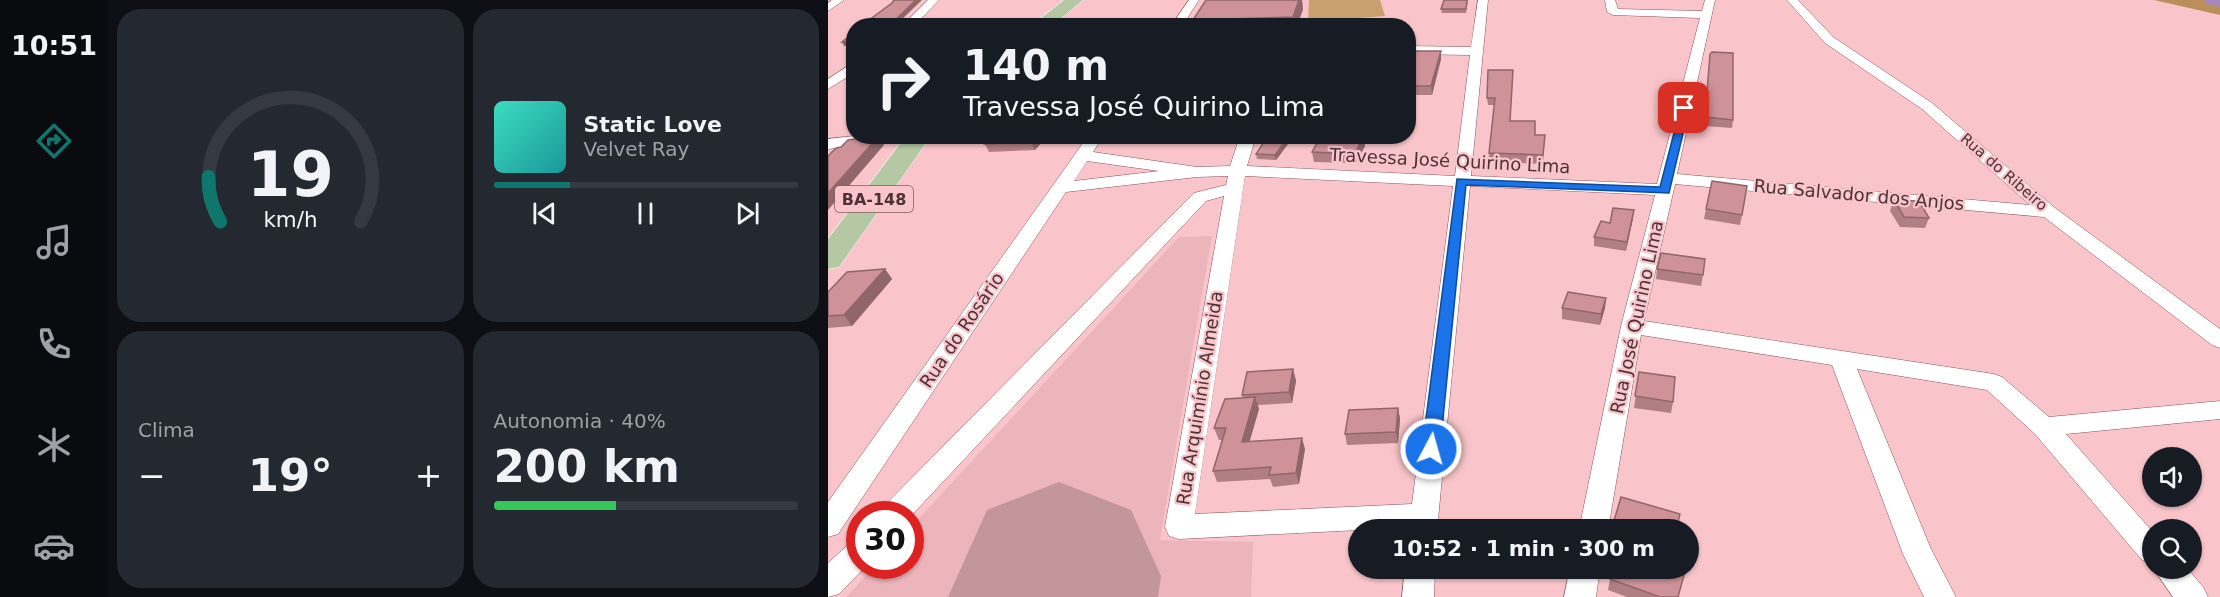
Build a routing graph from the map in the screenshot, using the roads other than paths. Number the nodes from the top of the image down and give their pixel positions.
1 (839, 0) edge
2 (934, 0) edge
3 (1074, 0) edge
4 (1194, 0) edge
5 (1483, 0) edge
6 (1610, 0) edge
7 (1792, 0) edge
8 (828, 8) edge
9 (1708, 8) edge
10 (915, 18) edge
11 (1051, 18) edge
12 (1182, 18) edge
13 (1416, 50) edge
14 (1476, 51) junction
15 (846, 72) edge
16 (828, 85) edge
17 (846, 142) edge
18 (828, 144) edge
19 (913, 144) edge
20 (1090, 144) edge
21 (1246, 144) edge
22 (1082, 155) junction
23 (1197, 172) junction
24 (1236, 179) junction
25 (1461, 181) junction
26 (1666, 184) junction
27 (1059, 188) junction
28 (2049, 212) junction
29 (828, 260) edge
30 (1632, 326) junction
31 (2220, 340) edge
32 (1842, 361) junction
33 (2220, 410) edge
34 (2044, 427) junction
35 (908, 501) edge
36 (1423, 519) edge
37 (1595, 519) edge
38 (1348, 524) edge
39 (828, 525) edge
40 (2142, 540) edge
41 (846, 566) edge
42 (1419, 579) edge
43 (1584, 579) edge
44 (2177, 579) edge
45 (828, 584) edge
46 (1418, 597) edge
47 (1580, 597) edge
48 (1940, 597) edge
49 (2192, 597) edge

1 - 8 street
2 - 10 street
3 - 11 main road
4 - 12 street
5 - 14 street
6 - 9 street
7 - 28 street, Rua do Ribeiro
9 - 26 street, Rua José Quirino Lima
13 - 14 street
14 - 25 street
15 - 16 street
17 - 18 street
19 - 29 main road, BA-148
20 - 22 street, Rua do Rosário
21 - 24 street, Rua Arquimínio Almeida
22 - 23 street
22 - 27 street, Rua do Rosário
23 - 24 street, Travessa José Quirino Lima
23 - 27 street
24 - 25 street, Travessa José Quirino Lima
24 - 35 street
24 - 38 street, Rua Arquimínio Almeida
25 - 26 street, Travessa José Quirino Lima
25 - 36 street
26 - 28 street, Rua Salvador dos Anjos
26 - 30 street, Rua José Quirino Lima
27 - 39 street, Rua do Rosário
28 - 31 street, Rua do Ribeiro
30 - 32 street
30 - 37 street, Rua José Quirino Lima
32 - 34 street
32 - 48 street
33 - 34 street
34 - 40 street
41 - 45 street
42 - 46 street
43 - 47 street
44 - 49 street

